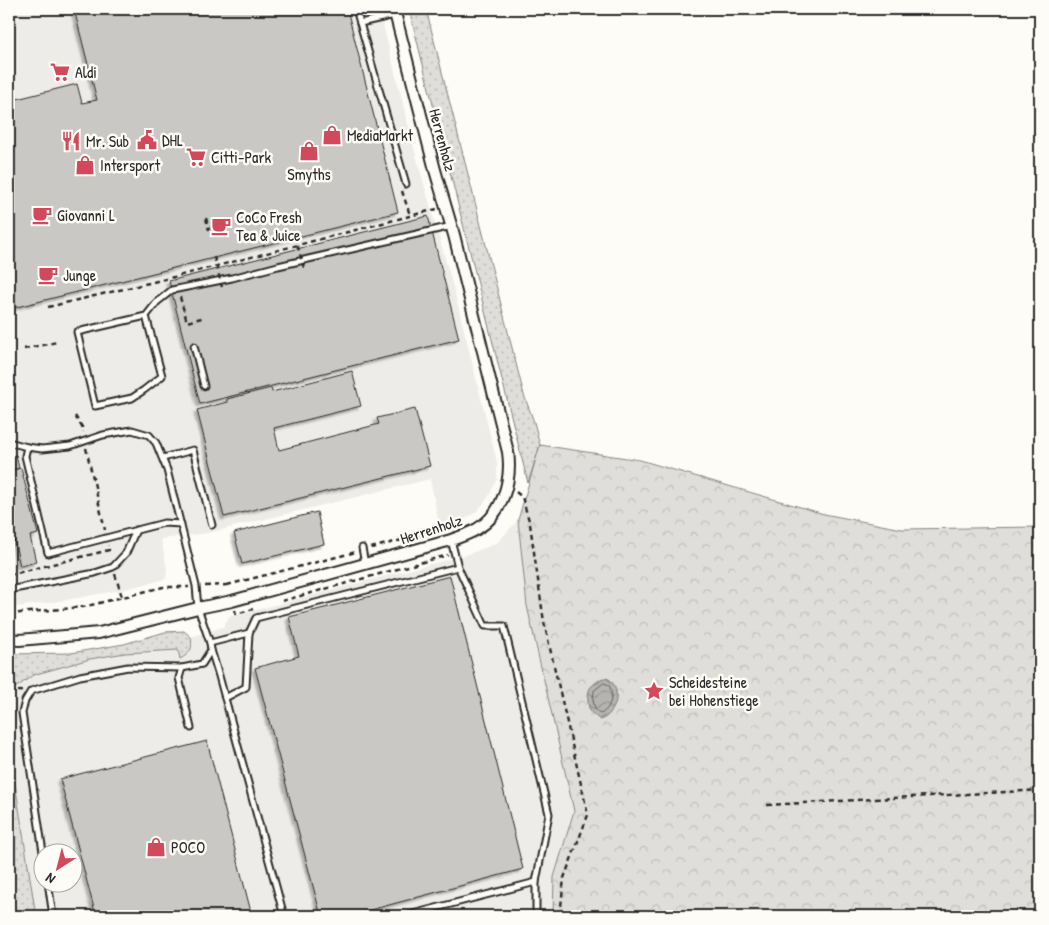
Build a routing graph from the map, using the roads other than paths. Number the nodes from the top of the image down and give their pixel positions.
1 (356, 9) edge
2 (394, 12) edge
3 (360, 23) junction
4 (406, 184) road end
5 (452, 226) junction
6 (146, 316) junction
7 (194, 346) dead end
8 (204, 386) dead end
9 (9, 442) edge
10 (27, 447) junction
11 (163, 458) junction
12 (181, 524) junction
13 (212, 525) dead end
14 (136, 530) junction
15 (452, 540) junction
16 (362, 549) road end
17 (366, 564) junction
18 (458, 567) junction
19 (9, 590) edge
20 (198, 608) junction
21 (249, 633) junction
22 (9, 640) edge
23 (210, 643) junction
24 (211, 650) junction
25 (182, 668) junction
26 (225, 698) junction
27 (191, 728) dead end
28 (41, 842) edge
29 (536, 882) junction
30 (49, 892) edge
31 (53, 916) edge
32 (284, 916) edge
33 (405, 916) edge
34 (536, 916) edge

1 - 3 lane
2 - 3 lane
2 - 5 street, Herrenholz
3 - 4 lane
5 - 6 lane
5 - 15 street, Herrenholz
6 - 6 lane
7 - 8 lane
9 - 10 lane
10 - 11 lane
10 - 14 lane
11 - 12 lane
11 - 13 lane
12 - 14 lane
12 - 20 lane
14 - 19 lane
15 - 17 street, Herrenholz
15 - 18 lane
16 - 17 lane
17 - 20 street, Herrenholz
18 - 21 lane
18 - 29 lane
20 - 22 street, Herrenholz
20 - 23 lane
21 - 23 lane
21 - 26 lane
23 - 24 lane
24 - 25 lane
24 - 26 lane
25 - 27 lane
25 - 28 lane
26 - 32 lane
29 - 33 lane
29 - 34 lane
30 - 31 lane

